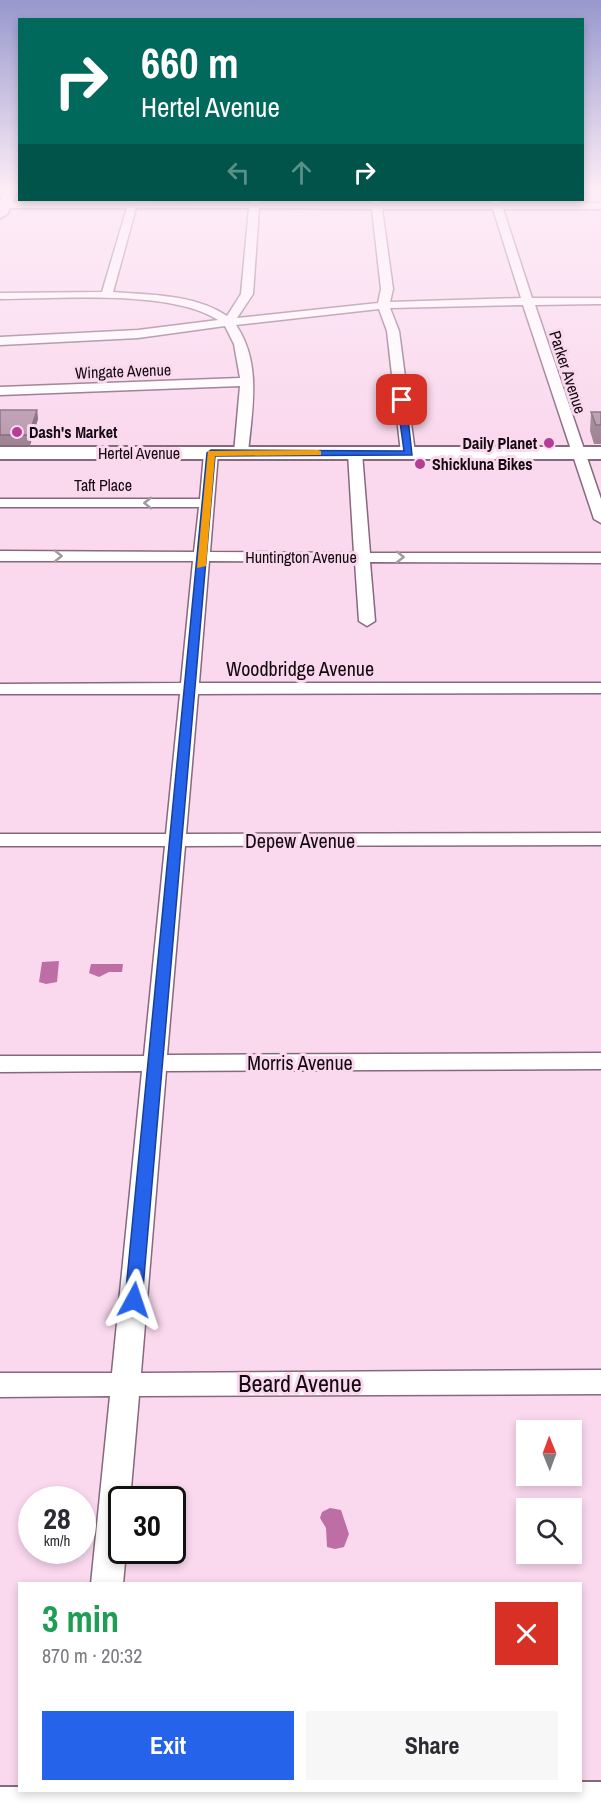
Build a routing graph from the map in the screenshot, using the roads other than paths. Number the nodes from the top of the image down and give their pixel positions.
1 (113, 273) edge
2 (249, 273) edge
3 (385, 273) edge
4 (519, 273) edge
5 (0, 296) edge
6 (106, 296) junction
7 (528, 301) junction
8 (601, 301) edge
9 (383, 306) junction
10 (228, 323) junction
11 (0, 341) edge
12 (246, 382) junction
13 (0, 391) edge
14 (0, 453) edge
15 (211, 453) junction
16 (241, 453) junction
17 (355, 453) junction
18 (408, 453) junction
19 (577, 453) junction
20 (601, 453) edge
21 (0, 503) edge
22 (207, 503) junction
23 (601, 519) edge
24 (0, 556) edge
25 (202, 556) junction
26 (362, 557) junction
27 (601, 558) edge
28 (367, 621) dead end
29 (601, 688) edge
30 (0, 689) edge
31 (189, 689) junction
32 (601, 839) edge
33 (0, 840) edge
34 (176, 840) junction
35 (601, 1061) edge
36 (155, 1063) junction
37 (0, 1064) edge
38 (601, 1382) edge
39 (126, 1384) junction
40 (0, 1385) edge
41 (107, 1582) edge
42 (88, 1800) edge
43 (601, 1806) edge
44 (0, 1811) edge

1 - 6 street
2 - 10 street
3 - 9 street
4 - 7 street, Parker Avenue
5 - 6 street
6 - 10 street
7 - 8 street
7 - 9 street
7 - 19 street, Parker Avenue
9 - 10 street
9 - 18 street
10 - 11 street
10 - 12 street
12 - 13 street, Wingate Avenue
12 - 16 street
14 - 15 street, Hertel Avenue
15 - 16 street, Hertel Avenue
15 - 22 street
16 - 17 street, Hertel Avenue
17 - 18 street, Hertel Avenue
17 - 26 street
18 - 19 street, Hertel Avenue
19 - 20 street, Hertel Avenue
19 - 23 street, Parker Avenue
22 -> 21 street, Taft Place
22 - 25 street
24 -> 25 street, Huntington Avenue
25 - 26 street, Huntington Avenue
25 - 31 street
26 -> 27 street, Huntington Avenue
26 - 28 street
29 - 31 street, Woodbridge Avenue
30 - 31 street, Woodbridge Avenue
31 - 34 street
32 - 34 street, Depew Avenue
33 - 34 street, Depew Avenue
34 - 36 street
35 - 36 street, Morris Avenue
36 - 37 street, Morris Avenue
36 - 39 street
38 - 39 street, Beard Avenue
39 - 40 street, Beard Avenue
39 - 41 street
42 - 43 street
42 - 44 street

